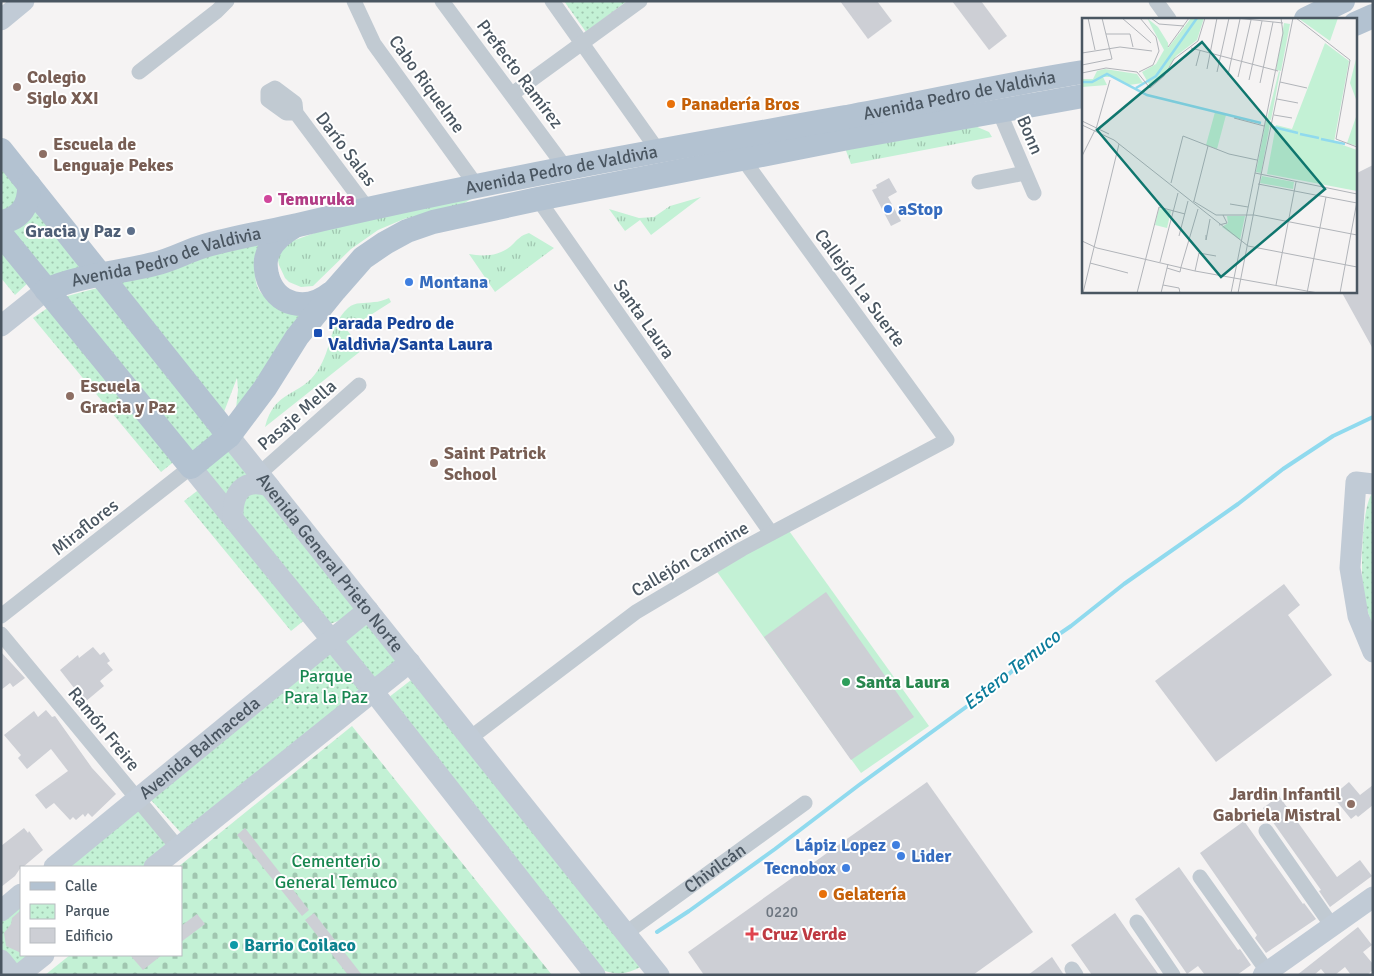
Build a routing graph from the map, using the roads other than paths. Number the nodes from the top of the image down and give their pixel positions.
1 (24, 1) edge
2 (227, 1) edge
3 (354, 1) edge
4 (442, 1) edge
5 (552, 1) edge
6 (640, 1) edge
7 (1156, 1) edge
8 (1343, 1) edge
9 (1373, 16) edge
10 (1168, 18) edge
11 (1308, 18) edge
12 (1, 20) edge
13 (1356, 24) edge
14 (582, 43) junction
15 (139, 72) dead end
16 (1082, 72) edge
17 (512, 94) junction
18 (1082, 96) edge
19 (999, 111) junction
20 (296, 113) dead end
21 (1, 150) edge
22 (659, 152) junction
23 (743, 158) junction
24 (567, 170) junction
25 (1025, 173) junction
26 (643, 178) junction
27 (979, 182) dead end
28 (29, 185) junction
29 (476, 185) junction
30 (1034, 194) dead end
31 (538, 199) junction
32 (367, 208) junction
33 (1, 222) edge
34 (295, 226) junction
35 (1, 234) edge
36 (101, 276) junction
37 (46, 290) junction
38 (335, 290) junction
39 (1, 326) edge
40 (359, 385) dead end
41 (229, 436) junction
42 (947, 440) joint
43 (191, 467) junction
44 (264, 480) junction
45 (1364, 483) edge
46 (233, 519) junction
47 (771, 533) junction
48 (368, 610) junction
49 (1, 616) edge
50 (1, 634) edge
51 (331, 640) junction
52 (1373, 652) edge
53 (410, 662) junction
54 (373, 691) junction
55 (470, 738) junction
56 (137, 799) junction
57 (805, 802) dead end
58 (1266, 832) dead end
59 (178, 848) junction
60 (55, 866) edge
61 (155, 866) edge
62 (1200, 877) dead end
63 (20, 895) edge
64 (1373, 897) edge
65 (1, 911) edge
66 (1137, 922) dead end
67 (1332, 926) junction
68 (626, 933) junction
69 (43, 956) edge
70 (1, 960) edge
71 (649, 971) edge
72 (597, 972) edge
73 (1267, 974) edge
74 (13, 975) edge
75 (19, 975) edge
76 (1173, 975) edge

1 - 12 main road
2 - 15 street
3 - 29 street, Cabo Riquelme
4 - 17 street, Prefecto Ramírez
5 - 14 street
6 - 14 street
7 - 10 street
8 - 11 main road
9 - 13 main road
14 - 17 street
14 - 22 street
16 - 22 main road, Avenida Pedro de Valdivia
17 - 24 street, Prefecto Ramírez
18 - 19 main road, Avenida Pedro de Valdivia
19 - 23 main road, Avenida Pedro de Valdivia
19 - 25 street, Bonn
20 - 32 street, Darío Salas
21 - 28 main road, Avenida General Prieto Norte
22 - 24 main road, Avenida Pedro de Valdivia
22 - 26 main road
23 - 26 main road, Avenida Pedro de Valdivia
23 - 42 street, Callejón La Suerte
24 - 29 main road, Avenida Pedro de Valdivia
25 - 27 street, Bonn
25 - 30 street, Bonn
26 - 31 main road, Avenida Pedro de Valdivia
28 - 33 main road
28 - 36 main road, Avenida General Prieto Norte
29 - 32 main road, Avenida Pedro de Valdivia
31 - 38 main road, Avenida Pedro de Valdivia
31 - 47 street, Santa Laura
32 - 34 main road, Avenida Pedro de Valdivia
34 - 36 main road, Avenida Pedro de Valdivia
34 - 38 main road
35 - 37 main road
36 - 37 main road, Avenida Pedro de Valdivia
36 - 41 main road, Avenida General Prieto Norte
37 - 39 main road
37 - 43 main road
38 - 41 main road, Avenida Pedro de Valdivia
40 - 44 street, Pasaje Mella
41 - 43 main road, Avenida Pedro de Valdivia
41 - 44 main road, Avenida General Prieto Norte
42 - 47 street, Callejón Carmine
43 - 46 main road
43 - 49 street, Miraflores
44 - 46 main road
44 - 48 main road, Avenida General Prieto Norte
45 - 52 main road
46 - 51 main road
47 - 55 street, Callejón Carmine
48 - 51 main road, Avenida Balmaceda
48 - 53 main road, Avenida General Prieto Norte
50 - 56 street, Ramón Freire
51 - 54 main road
51 - 56 main road, Avenida Balmaceda
53 - 54 main road
53 - 55 main road, Avenida General Prieto Norte
54 - 59 main road
54 - 72 main road
55 - 68 main road, Avenida General Prieto Norte
56 - 59 street, Ramón Freire
56 - 60 main road, Avenida Balmaceda
57 - 68 street, Chivilcán
58 - 67 street
59 - 61 main road
62 - 73 street
63 - 65 main road
64 - 67 main road
66 - 76 street
67 - 73 main road
68 - 71 main road, Avenida General Prieto Norte
69 - 75 main road
70 - 74 main road

